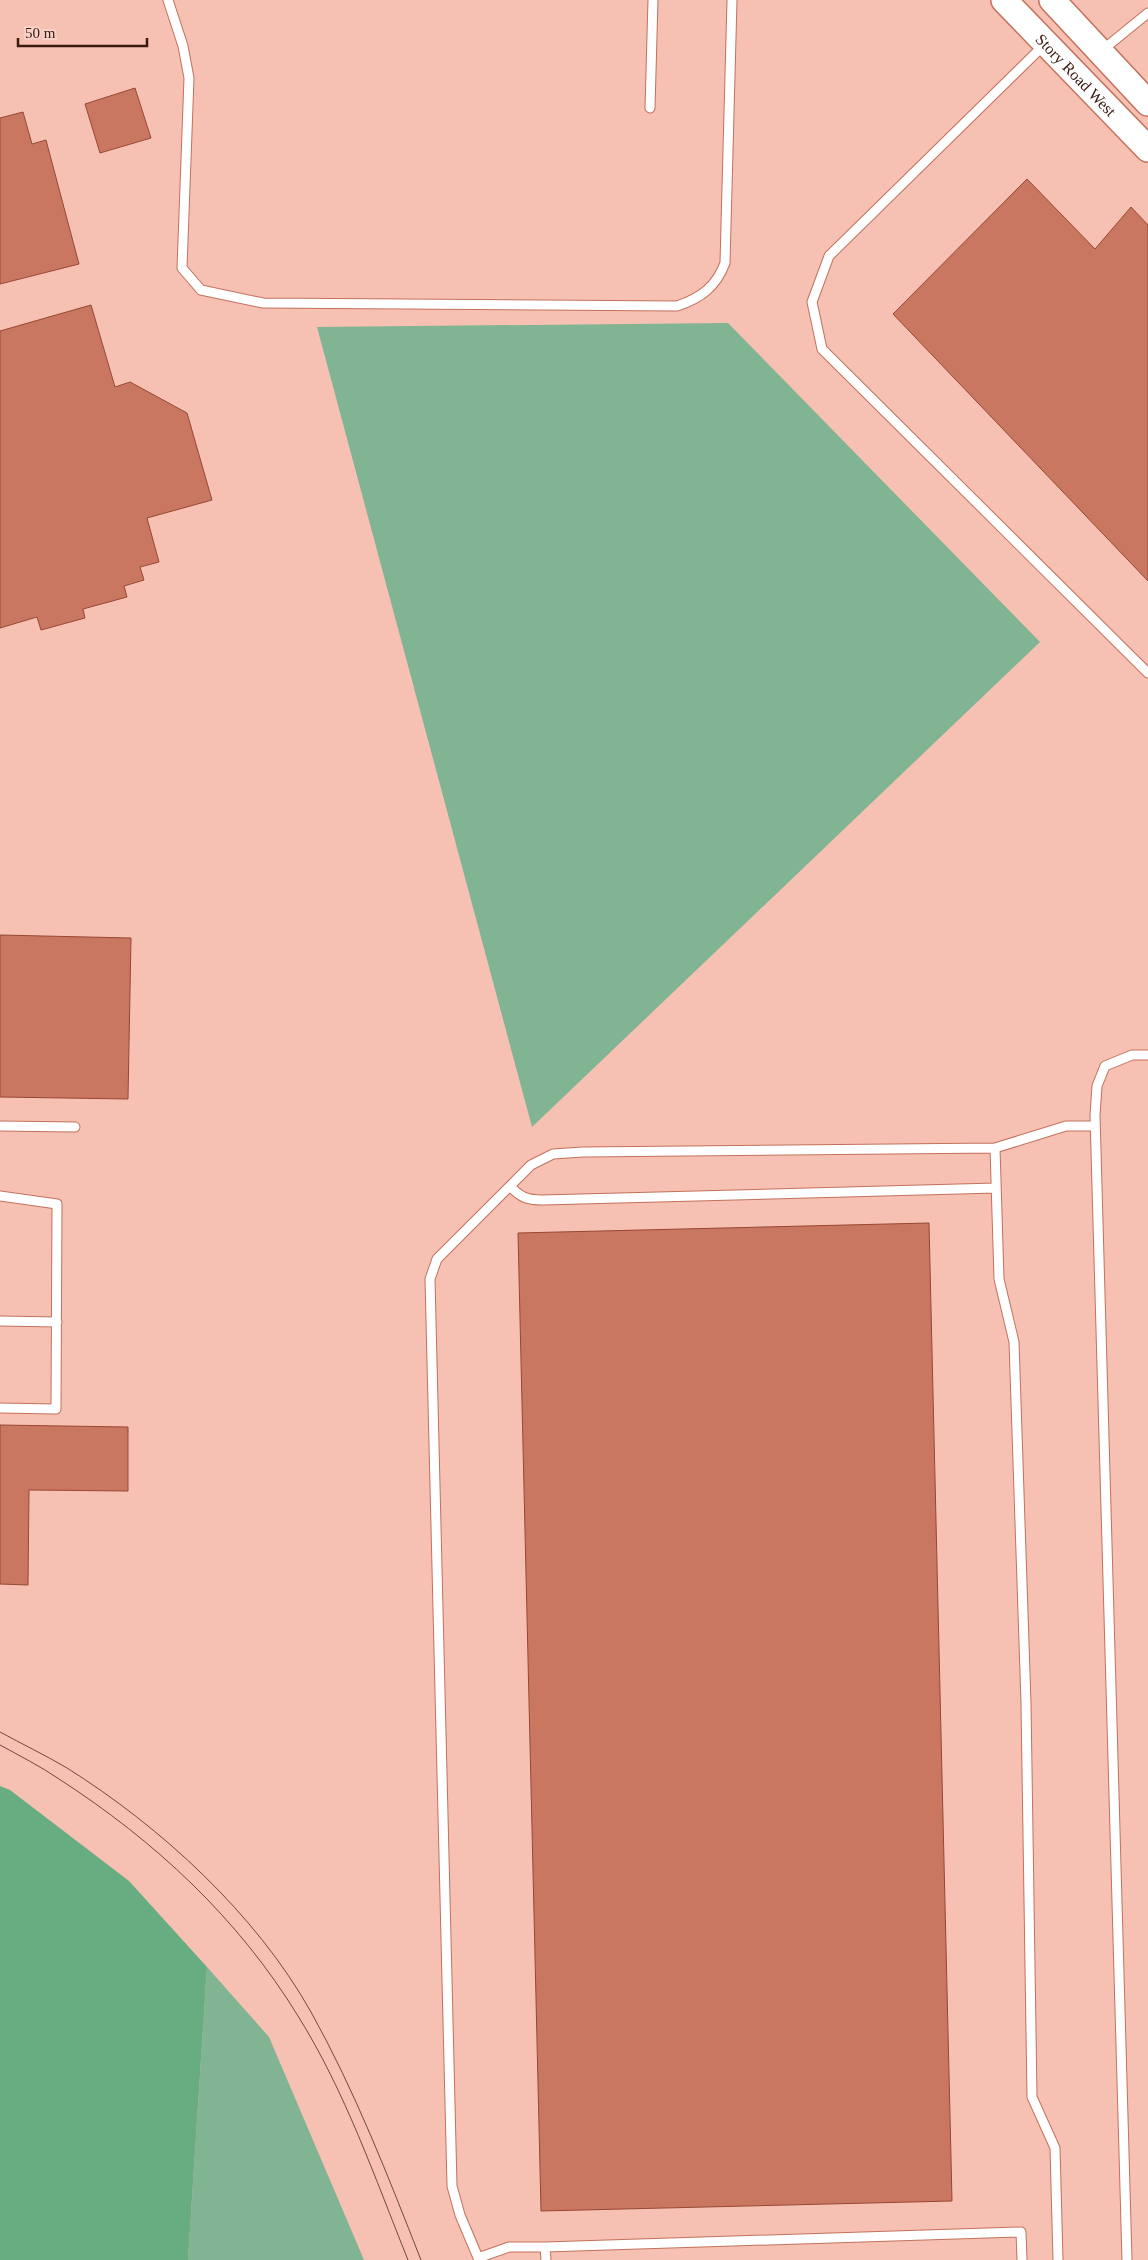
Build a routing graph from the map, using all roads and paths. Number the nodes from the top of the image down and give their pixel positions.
1 (168, 0) edge
2 (653, 0) edge
3 (732, 0) edge
4 (1004, 0) edge
5 (1052, 0) edge
6 (1148, 12) edge
7 (1046, 43) junction
8 (1100, 52) junction
9 (1148, 103) edge
10 (650, 108) dead end
11 (1148, 149) edge
12 (1148, 673) edge
13 (1148, 1055) edge
14 (0, 1126) edge
15 (1095, 1126) junction
16 (75, 1128) dead end
17 (995, 1148) junction
18 (510, 1186) junction
19 (996, 1188) junction
20 (0, 1196) edge
21 (0, 1321) edge
22 (57, 1322) junction
23 (0, 1408) edge
24 (545, 2247) junction
25 (478, 2259) edge
26 (546, 2260) edge
27 (1022, 2260) edge
28 (1058, 2260) edge
29 (1127, 2260) edge

1 - 3 lane
2 - 10 lane
4 - 7 street, Story Road West
5 - 8 street, Story Road West
6 - 8 lane
7 - 11 street, Story Road West
7 - 12 lane
8 - 9 street, Story Road West
13 - 15 lane
14 - 16 lane
15 - 17 lane
15 - 29 lane
17 - 18 lane
17 - 19 lane
18 - 19 lane
18 - 25 lane
19 - 28 lane
20 - 22 lane
21 - 22 lane
22 - 23 lane
24 - 25 lane
24 - 26 lane
24 - 27 lane

